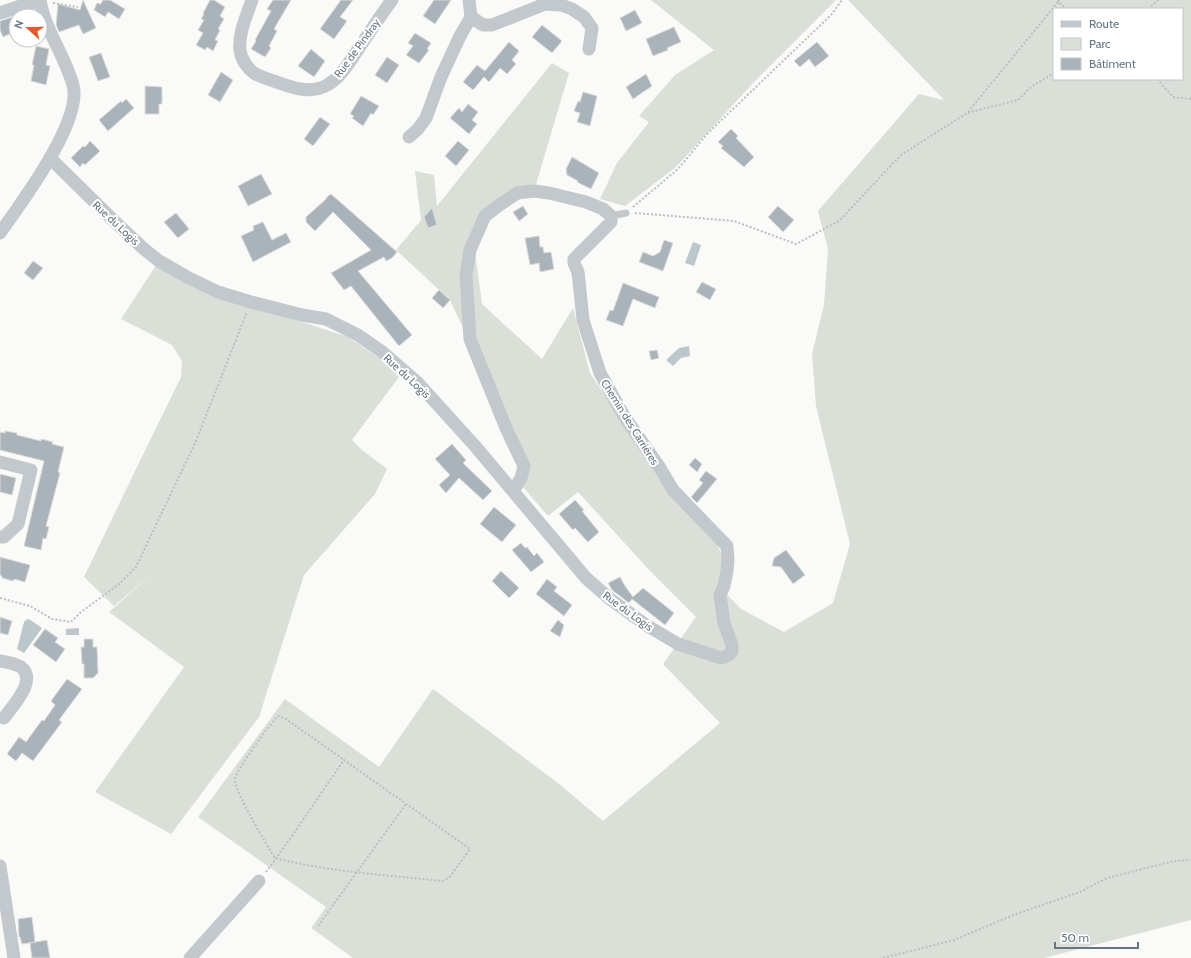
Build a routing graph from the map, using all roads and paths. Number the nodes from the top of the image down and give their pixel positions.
1 (252, 0) edge
2 (392, 0) edge
3 (468, 0) edge
4 (842, 0) edge
5 (1158, 0) edge
6 (40, 1) edge
7 (78, 7) dead end
8 (1053, 8) edge
9 (1149, 8) edge
10 (0, 13) edge
11 (471, 17) junction
12 (589, 49) dead end
13 (1053, 74) edge
14 (1158, 80) edge
15 (1191, 99) edge
16 (967, 113) junction
17 (409, 137) dead end
18 (50, 158) junction
19 (626, 213) junction
20 (611, 216) junction
21 (0, 233) edge
22 (250, 302) junction
23 (0, 462) edge
24 (513, 491) junction
25 (0, 536) edge
26 (0, 598) edge
27 (720, 658) joint
28 (0, 661) edge
29 (4, 718) dead end
30 (344, 760) junction
31 (406, 804) junction
32 (275, 858) junction
33 (1191, 860) edge
34 (0, 866) edge
35 (357, 872) junction
36 (259, 881) joint
37 (318, 926) dead end
38 (14, 958) edge
39 (190, 958) edge
40 (883, 958) edge

1 - 2 street, Rue de Pindray
3 - 11 street
4 - 19 path
5 - 9 path
6 - 7 path
6 - 10 street
6 - 18 street
8 - 16 path
11 - 12 street
11 - 17 street
13 - 16 path
14 - 15 path
16 - 19 path
18 - 21 street
18 - 22 street, Rue du Logis
19 - 20 lane
20 - 24 street
20 - 27 street, Chemin des Carrières
22 - 24 street, Rue du Logis
22 - 26 path
23 - 25 street
24 - 27 street, Rue du Logis
28 - 29 street
30 - 31 path
30 - 32 path
30 - 32 path
31 - 35 path
31 - 35 path
32 - 35 path
32 - 36 path
33 - 40 path
34 - 38 street
35 - 37 path
36 - 39 street

